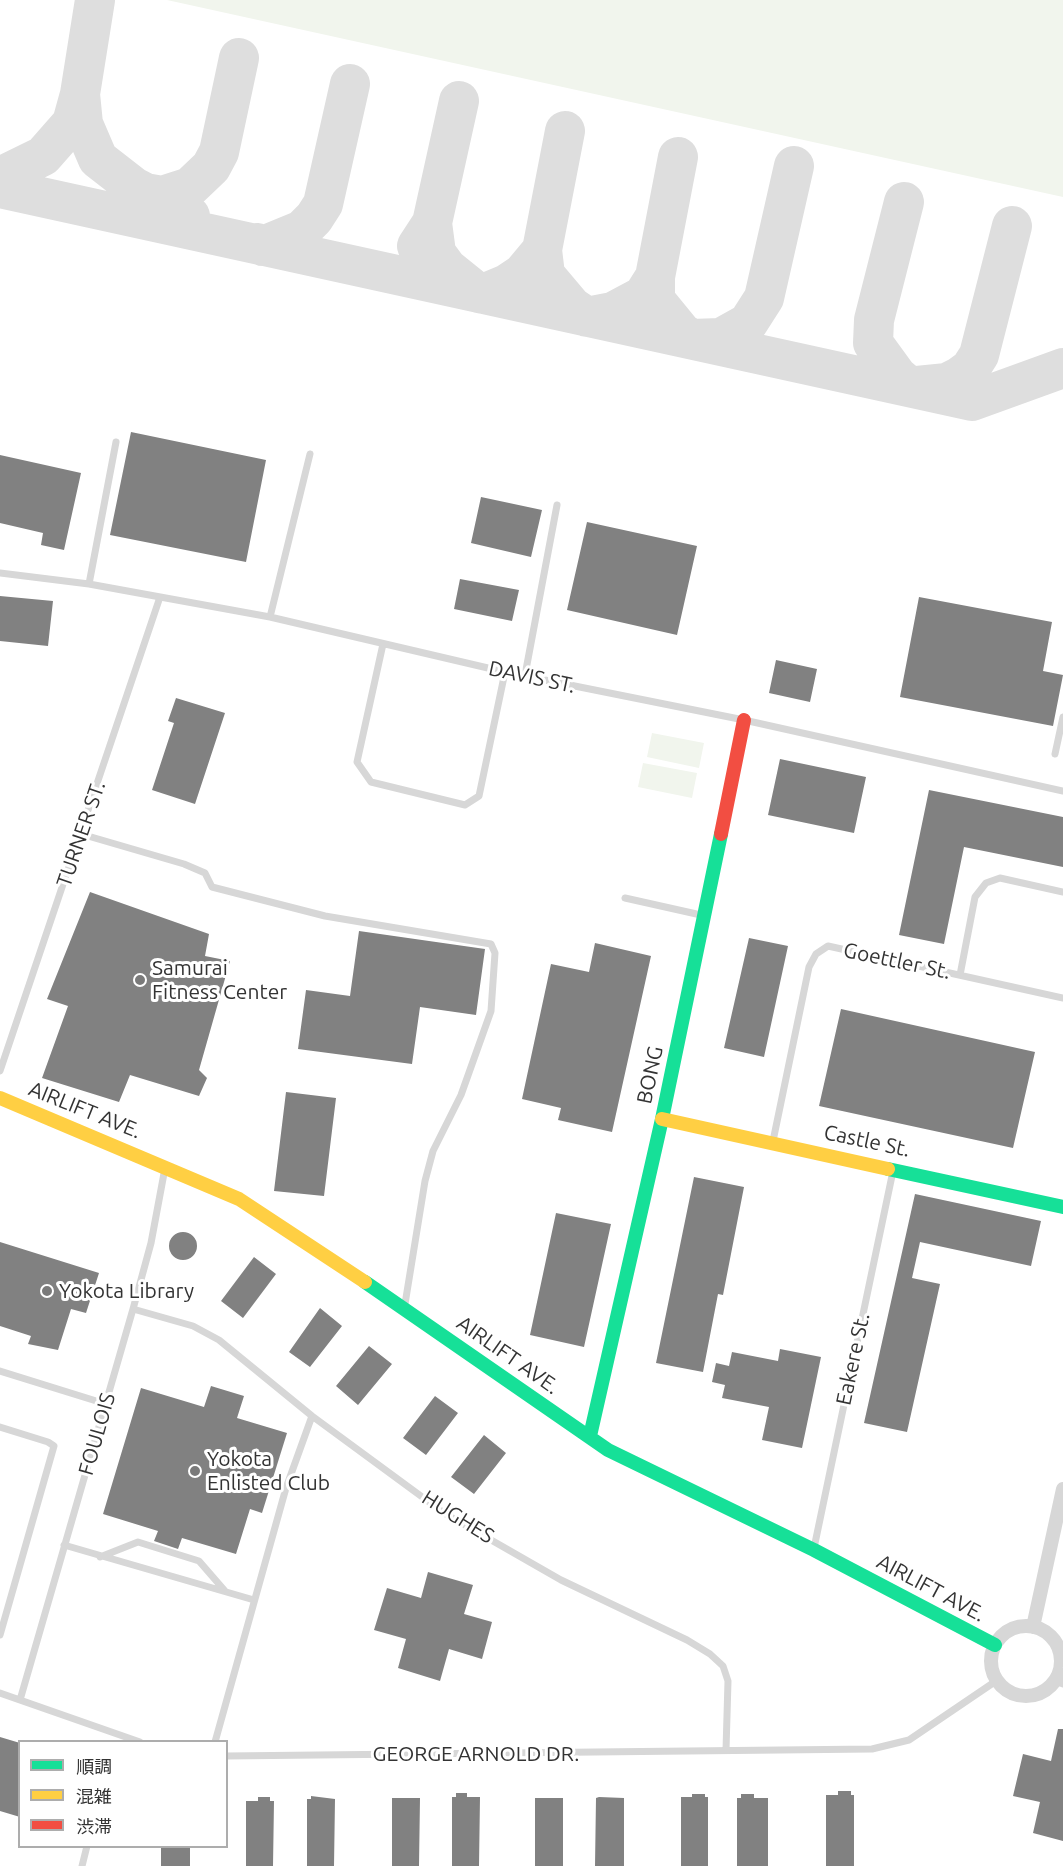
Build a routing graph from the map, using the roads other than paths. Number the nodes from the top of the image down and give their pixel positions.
1 (116, 442) dead end
2 (310, 454) dead end
3 (557, 505) dead end
4 (0, 573) edge
5 (89, 584) junction
6 (160, 597) junction
7 (270, 617) junction
8 (383, 644) junction
9 (505, 672) junction
10 (525, 675) junction
11 (1063, 717) edge
12 (744, 720) junction
13 (1055, 754) dead end
14 (1063, 791) edge
15 (81, 834) junction
16 (1063, 891) edge
17 (625, 898) dead end
18 (704, 915) junction
19 (960, 975) junction
20 (1063, 998) edge
21 (0, 1071) edge
22 (0, 1098) edge
23 (662, 1119) junction
24 (773, 1142) junction
25 (165, 1166) junction
26 (893, 1168) junction
27 (1063, 1207) edge
28 (404, 1309) junction
29 (133, 1310) junction
30 (0, 1371) edge
31 (106, 1404) junction
32 (312, 1416) junction
33 (0, 1427) edge
34 (590, 1436) junction
35 (1063, 1489) edge
36 (64, 1545) junction
37 (814, 1550) junction
38 (100, 1557) junction
39 (226, 1592) junction
40 (254, 1600) junction
41 (1033, 1627) junction
42 (0, 1635) edge
43 (995, 1645) junction
44 (996, 1681) junction
45 (1059, 1683) edge
46 (0, 1693) edge
47 (20, 1700) junction
48 (115, 1738) edge
49 (216, 1740) edge
50 (726, 1750) junction
51 (228, 1756) edge
52 (86, 1848) edge
53 (82, 1866) edge

1 - 5 lane
2 - 7 lane
3 - 10 lane
4 - 5 lane, DAVIS ST.
5 - 6 lane, DAVIS ST.
6 - 7 lane, DAVIS ST.
6 - 15 lane, TURNER ST.
7 - 8 lane, DAVIS ST.
8 - 9 lane, DAVIS ST.
8 - 9 lane
9 - 10 lane, DAVIS ST.
10 - 12 lane, DAVIS ST.
11 - 13 lane
12 - 14 lane, DAVIS ST.
12 - 18 street, BONG
15 - 21 lane, TURNER ST.
15 - 28 lane
16 - 19 lane
17 - 18 lane
18 - 23 street, BONG
19 - 20 lane, Goettler St.
19 - 24 lane, Goettler St.
22 - 25 street, AIRLIFT AVE.
23 - 24 street, Castle St.
23 - 34 street, BONG
24 - 26 street, Castle St.
25 - 28 street, AIRLIFT AVE.
25 - 29 lane, FOULOIS
26 - 27 street, Castle St.
26 - 37 lane, Eakere St.
28 - 34 street, AIRLIFT AVE.
29 - 31 lane, FOULOIS
29 - 32 lane, HUGHES
30 - 31 lane
31 - 36 lane, FOULOIS
32 - 40 lane
32 - 50 lane, HUGHES
33 - 42 lane
34 - 37 street, AIRLIFT AVE.
35 - 41 street
36 - 38 lane
36 - 47 lane, FOULOIS
37 - 43 street, AIRLIFT AVE.
38 - 39 lane
38 - 39 lane
39 - 40 lane
40 - 49 lane
41 - 43 street, AIRLIFT AVE.
41 - 45 street
43 - 44 street, AIRLIFT AVE.
44 - 45 street
44 - 50 lane, GEORGE ARNOLD DR.
46 - 47 lane
47 - 48 lane
50 - 51 lane, GEORGE ARNOLD DR.
52 - 53 lane

